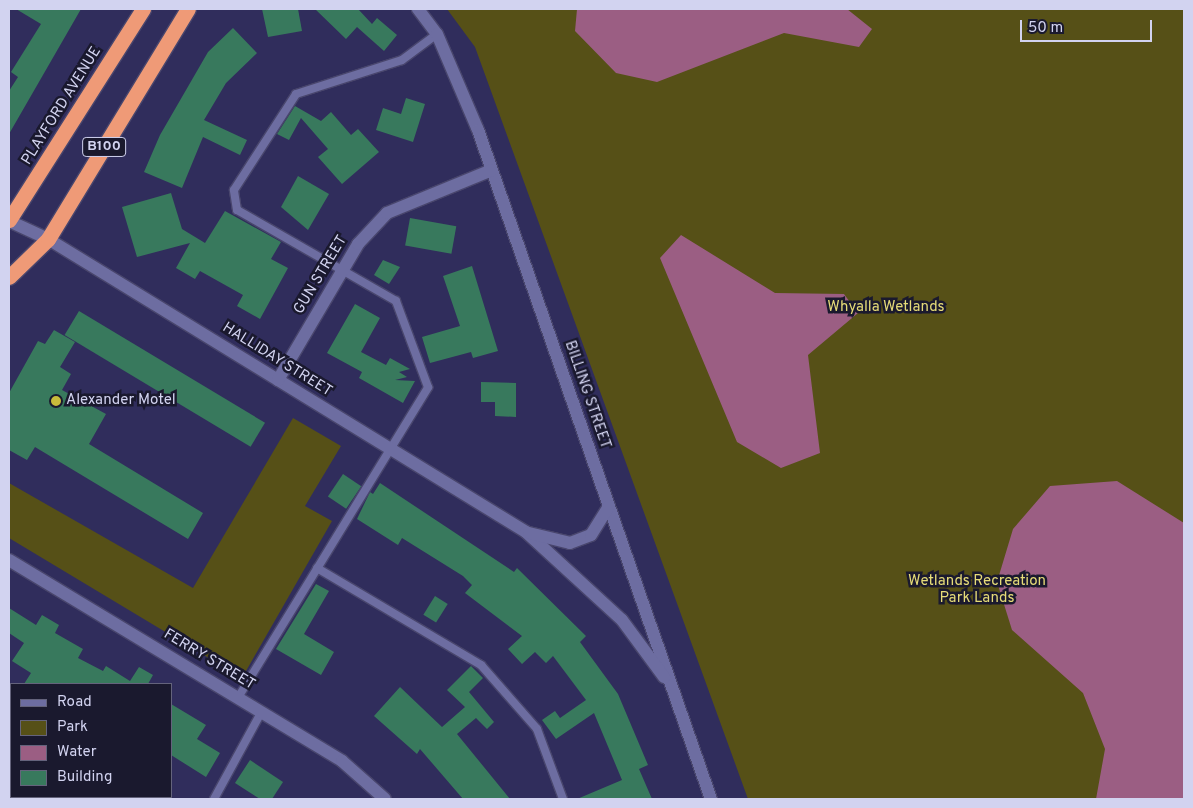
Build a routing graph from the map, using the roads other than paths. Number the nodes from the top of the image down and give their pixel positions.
1 (143, 9) edge
2 (418, 9) edge
3 (183, 10) edge
4 (437, 34) junction
5 (492, 170) junction
6 (9, 220) edge
7 (48, 239) junction
8 (344, 268) junction
9 (9, 277) edge
10 (278, 380) junction
11 (391, 449) junction
12 (609, 506) junction
13 (526, 532) junction
14 (9, 560) edge
15 (317, 568) junction
16 (672, 689) junction
17 (239, 696) junction
18 (262, 711) junction
19 (214, 799) edge
20 (385, 799) edge
21 (563, 799) edge
22 (711, 799) edge

1 - 6 highway, PLAYFORD AVENUE / B100
2 - 4 street, BILLING STREET
3 - 7 highway, B100
4 - 5 street, BILLING STREET
4 - 8 lane
5 - 8 street, GUN STREET
5 - 12 street, BILLING STREET
6 - 7 street, HALLIDAY STREET
7 - 9 highway, B100
7 - 10 street, HALLIDAY STREET
8 - 10 street, GUN STREET
8 - 11 lane
10 - 11 street, HALLIDAY STREET
11 - 13 street, HALLIDAY STREET
11 - 15 lane
12 - 13 street, HALLIDAY STREET
12 - 16 street, BILLING STREET
13 - 16 street, HALLIDAY STREET
14 - 17 street, FERRY STREET
15 - 17 lane
15 - 21 lane
16 - 22 street, BILLING STREET
17 - 18 street, FERRY STREET
18 - 19 lane
18 - 20 street, FERRY STREET

